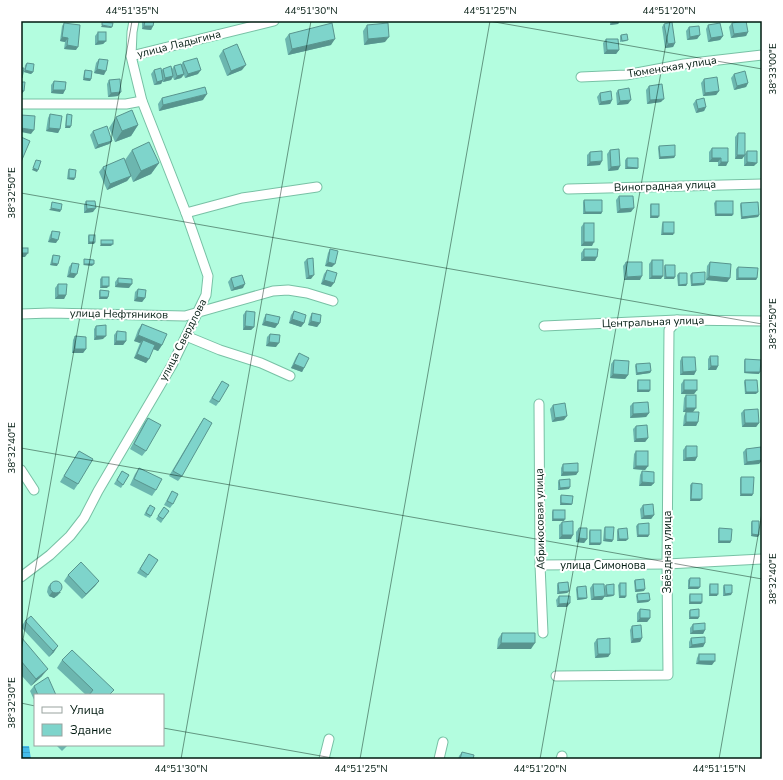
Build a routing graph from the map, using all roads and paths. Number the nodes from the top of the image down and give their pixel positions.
1 (134, 21) edge
2 (274, 21) edge
3 (762, 55) edge
4 (131, 56) junction
5 (582, 77) dead end
6 (142, 101) junction
7 (21, 104) edge
8 (762, 184) edge
9 (317, 187) dead end
10 (568, 190) dead end
11 (186, 213) junction
12 (333, 301) dead end
13 (198, 313) junction
14 (21, 314) edge
15 (677, 320) junction
16 (762, 321) edge
17 (544, 326) dead end
18 (186, 336) junction
19 (290, 376) dead end
20 (539, 404) dead end
21 (21, 470) edge
22 (34, 490) dead end
23 (762, 559) edge
24 (667, 564) junction
25 (540, 565) junction
26 (21, 577) edge
27 (543, 633) dead end
28 (556, 676) dead end
29 (329, 740) dead end
30 (443, 742) dead end
31 (324, 759) edge
32 (439, 759) edge

1 - 4 street, улица Свердлова
2 - 4 street, улица Ладыгина
3 - 5 street, Тюменская улица
4 - 6 street, улица Свердлова
6 - 7 street
6 - 11 street, улица Свердлова
8 - 10 street, Виноградная улица
9 - 11 street
11 - 13 street, улица Свердлова
12 - 13 street, улица Нефтяников
13 - 14 street, улица Нефтяников
13 - 18 street, улица Свердлова
15 - 16 street, Центральная улица
15 - 17 street, Центральная улица
15 - 24 street, Звёздная улица
18 - 19 street
18 - 26 street, улица Свердлова
20 - 25 street, Абрикосовая улица
21 - 22 street
23 - 24 street, улица Симонова
24 - 25 street, улица Симонова
24 - 28 street, Звёздная улица
25 - 27 street, Абрикосовая улица
29 - 31 street
30 - 32 street

